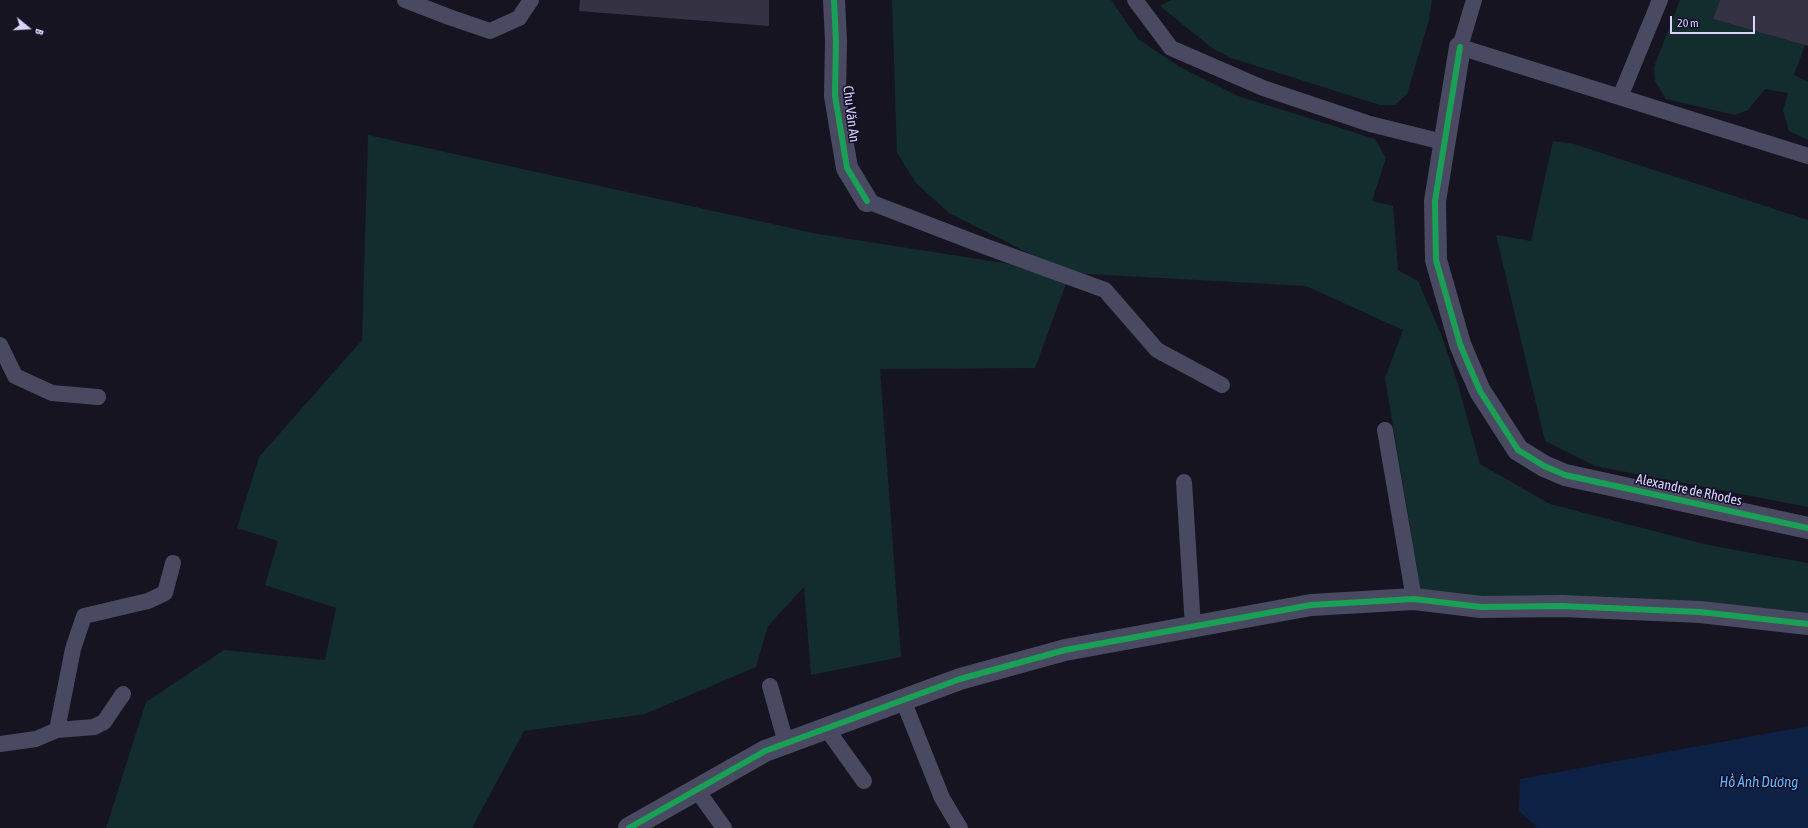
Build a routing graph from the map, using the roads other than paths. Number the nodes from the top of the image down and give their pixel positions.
1 (405, 0) edge
2 (530, 0) edge
3 (834, 0) edge
4 (1136, 0) edge
5 (1474, 0) edge
6 (1660, 0) edge
7 (1460, 47) junction
8 (1620, 97) junction
9 (1443, 142) junction
10 (1808, 156) edge
11 (867, 201) joint
12 (0, 344) edge
13 (1222, 385) dead end
14 (98, 397) dead end
15 (1385, 430) dead end
16 (1184, 482) dead end
17 (1808, 528) edge
18 (173, 563) dead end
19 (1414, 599) junction
20 (1808, 624) edge
21 (1193, 627) junction
22 (770, 686) dead end
23 (123, 694) dead end
24 (902, 700) junction
25 (826, 728) junction
26 (57, 730) junction
27 (786, 743) junction
28 (0, 744) edge
29 (864, 781) dead end
30 (696, 789) junction
31 (629, 828) edge
32 (724, 828) edge
33 (960, 828) edge

1 - 2 lane
3 - 11 street, Chu Văn An
4 - 9 lane
5 - 7 lane
6 - 8 lane
7 - 8 lane
7 - 9 street, Alexandre de Rhodes
8 - 10 lane
9 - 17 street, Alexandre de Rhodes
11 - 13 lane
12 - 14 lane
15 - 19 lane
16 - 21 lane
18 - 26 lane
19 - 20 street
19 - 21 street
21 - 24 street
22 - 27 lane
23 - 26 lane
24 - 25 street
24 - 33 lane
25 - 27 street
25 - 29 lane
26 - 28 lane
27 - 30 street
30 - 31 street
30 - 32 lane

